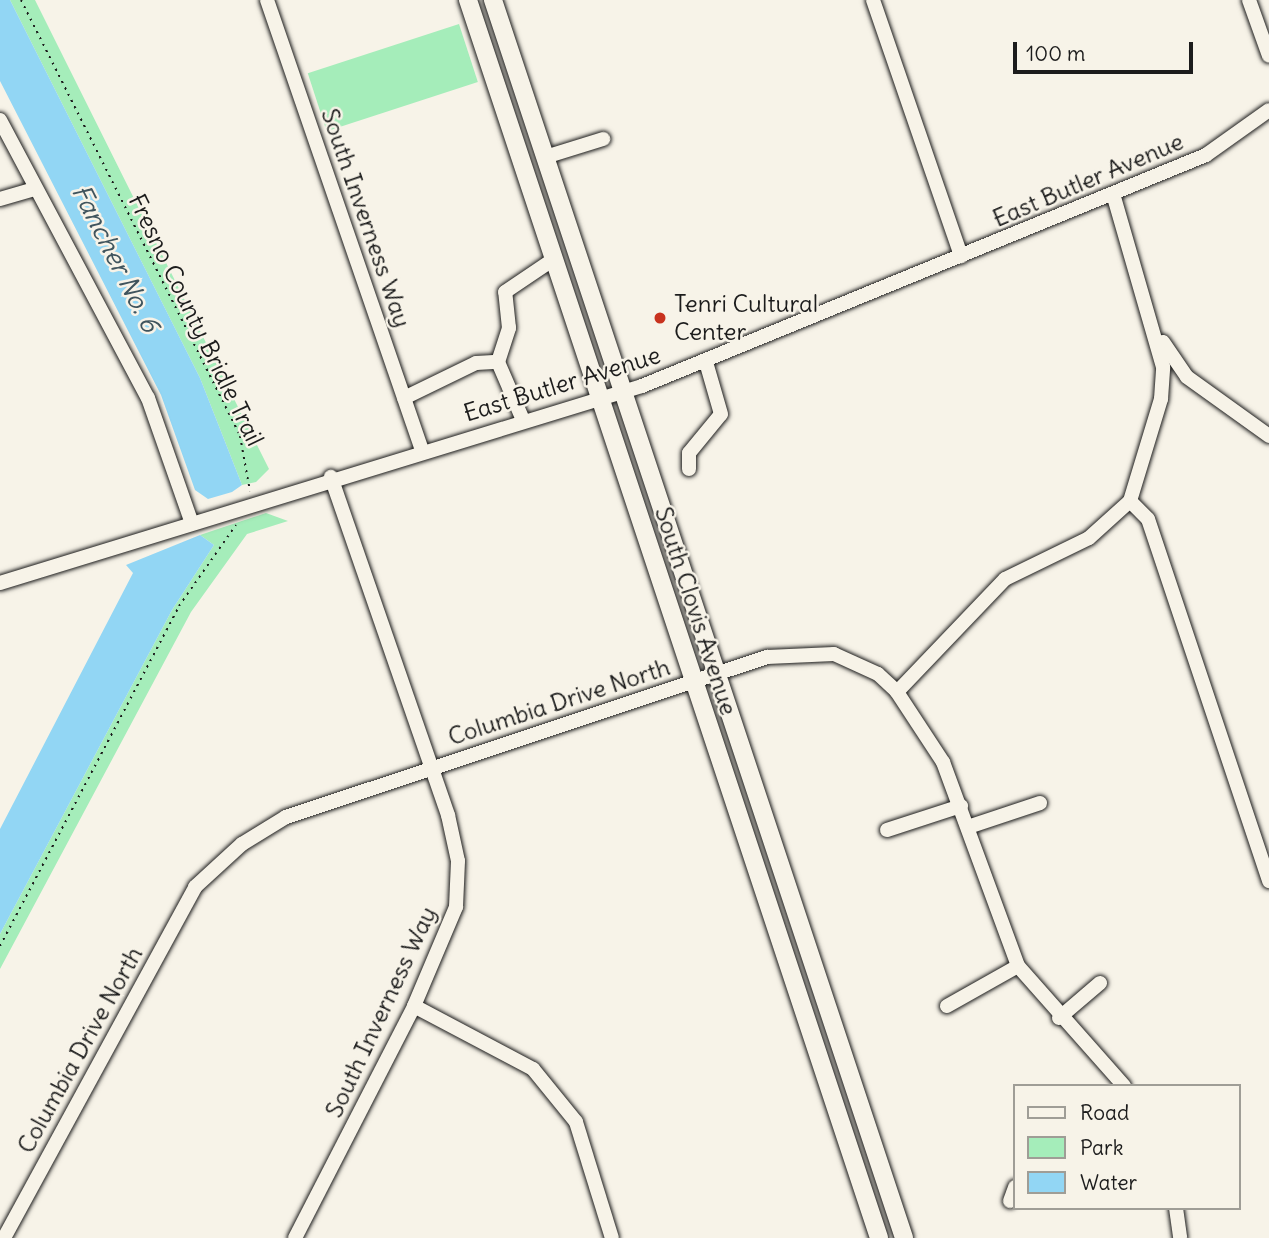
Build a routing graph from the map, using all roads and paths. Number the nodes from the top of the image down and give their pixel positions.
1 (21, 0) edge
2 (267, 0) edge
3 (468, 0) edge
4 (493, 0) edge
5 (873, 0) edge
6 (1249, 0) edge
7 (1269, 56) edge
8 (1266, 117) edge
9 (0, 120) edge
10 (603, 139) dead end
11 (545, 157) junction
12 (34, 189) junction
13 (1113, 194) junction
14 (0, 200) edge
15 (961, 256) junction
16 (554, 259) junction
17 (1158, 335) junction
18 (498, 362) junction
19 (706, 362) junction
20 (623, 393) junction
21 (404, 398) junction
22 (600, 398) junction
23 (523, 420) junction
24 (1269, 436) edge
25 (422, 450) junction
26 (689, 469) dead end
27 (331, 477) junction
28 (1130, 501) junction
29 (246, 505) junction
30 (191, 521) junction
31 (0, 583) edge
32 (716, 674) junction
33 (694, 681) junction
34 (897, 692) junction
35 (430, 769) junction
36 (1040, 803) dead end
37 (961, 806) junction
38 (968, 827) junction
39 (887, 830) dead end
40 (1269, 881) edge
41 (0, 946) edge
42 (1018, 966) junction
43 (1100, 983) dead end
44 (414, 1006) junction
45 (947, 1006) dead end
46 (1059, 1018) junction
47 (1122, 1084) edge
48 (1176, 1210) edge
49 (4, 1238) edge
50 (295, 1238) edge
51 (612, 1238) edge
52 (879, 1238) edge
53 (904, 1238) edge
54 (1180, 1238) edge

1 - 29 path, Fresno County Bridle Trail
2 - 21 street, South Inverness Way
3 - 16 main road, South Clovis Avenue
4 - 11 main road, South Clovis Avenue
5 - 15 street
6 - 7 street
8 - 13 street, East Butler Avenue
9 - 12 street
10 - 11 street
11 - 20 main road, South Clovis Avenue
12 - 14 street
12 - 30 street
13 - 15 street, East Butler Avenue
13 - 17 street
15 - 19 street, East Butler Avenue
16 - 18 street
16 - 22 main road, South Clovis Avenue
17 - 24 street
17 - 28 street
18 - 21 street
18 - 23 street
19 - 20 street, East Butler Avenue
19 - 26 street
20 - 22 street, East Butler Avenue
20 - 32 main road, South Clovis Avenue
21 - 25 street, South Inverness Way
22 - 23 street, East Butler Avenue
22 - 33 main road, South Clovis Avenue
23 - 25 street, East Butler Avenue
25 - 27 street, East Butler Avenue
27 - 29 street, East Butler Avenue
27 - 35 street, South Inverness Way
28 - 34 street
28 - 40 street
29 - 30 street, East Butler Avenue
29 - 41 path, Fresno County Bridle Trail
30 - 31 street, East Butler Avenue
32 - 33 street, Columbia Drive North
32 - 34 street, Columbia Drive North
32 - 53 main road, South Clovis Avenue
33 - 35 street, Columbia Drive North
33 - 52 main road, South Clovis Avenue
34 - 37 street, Columbia Drive North
35 - 44 street, South Inverness Way
35 - 49 street, Columbia Drive North
36 - 38 street
37 - 38 street, Columbia Drive North
37 - 39 street
38 - 42 street, Columbia Drive North
42 - 45 street
42 - 46 street, Columbia Drive North
43 - 46 street
44 - 50 street, South Inverness Way
44 - 51 street
46 - 47 street, Columbia Drive North
48 - 54 street

